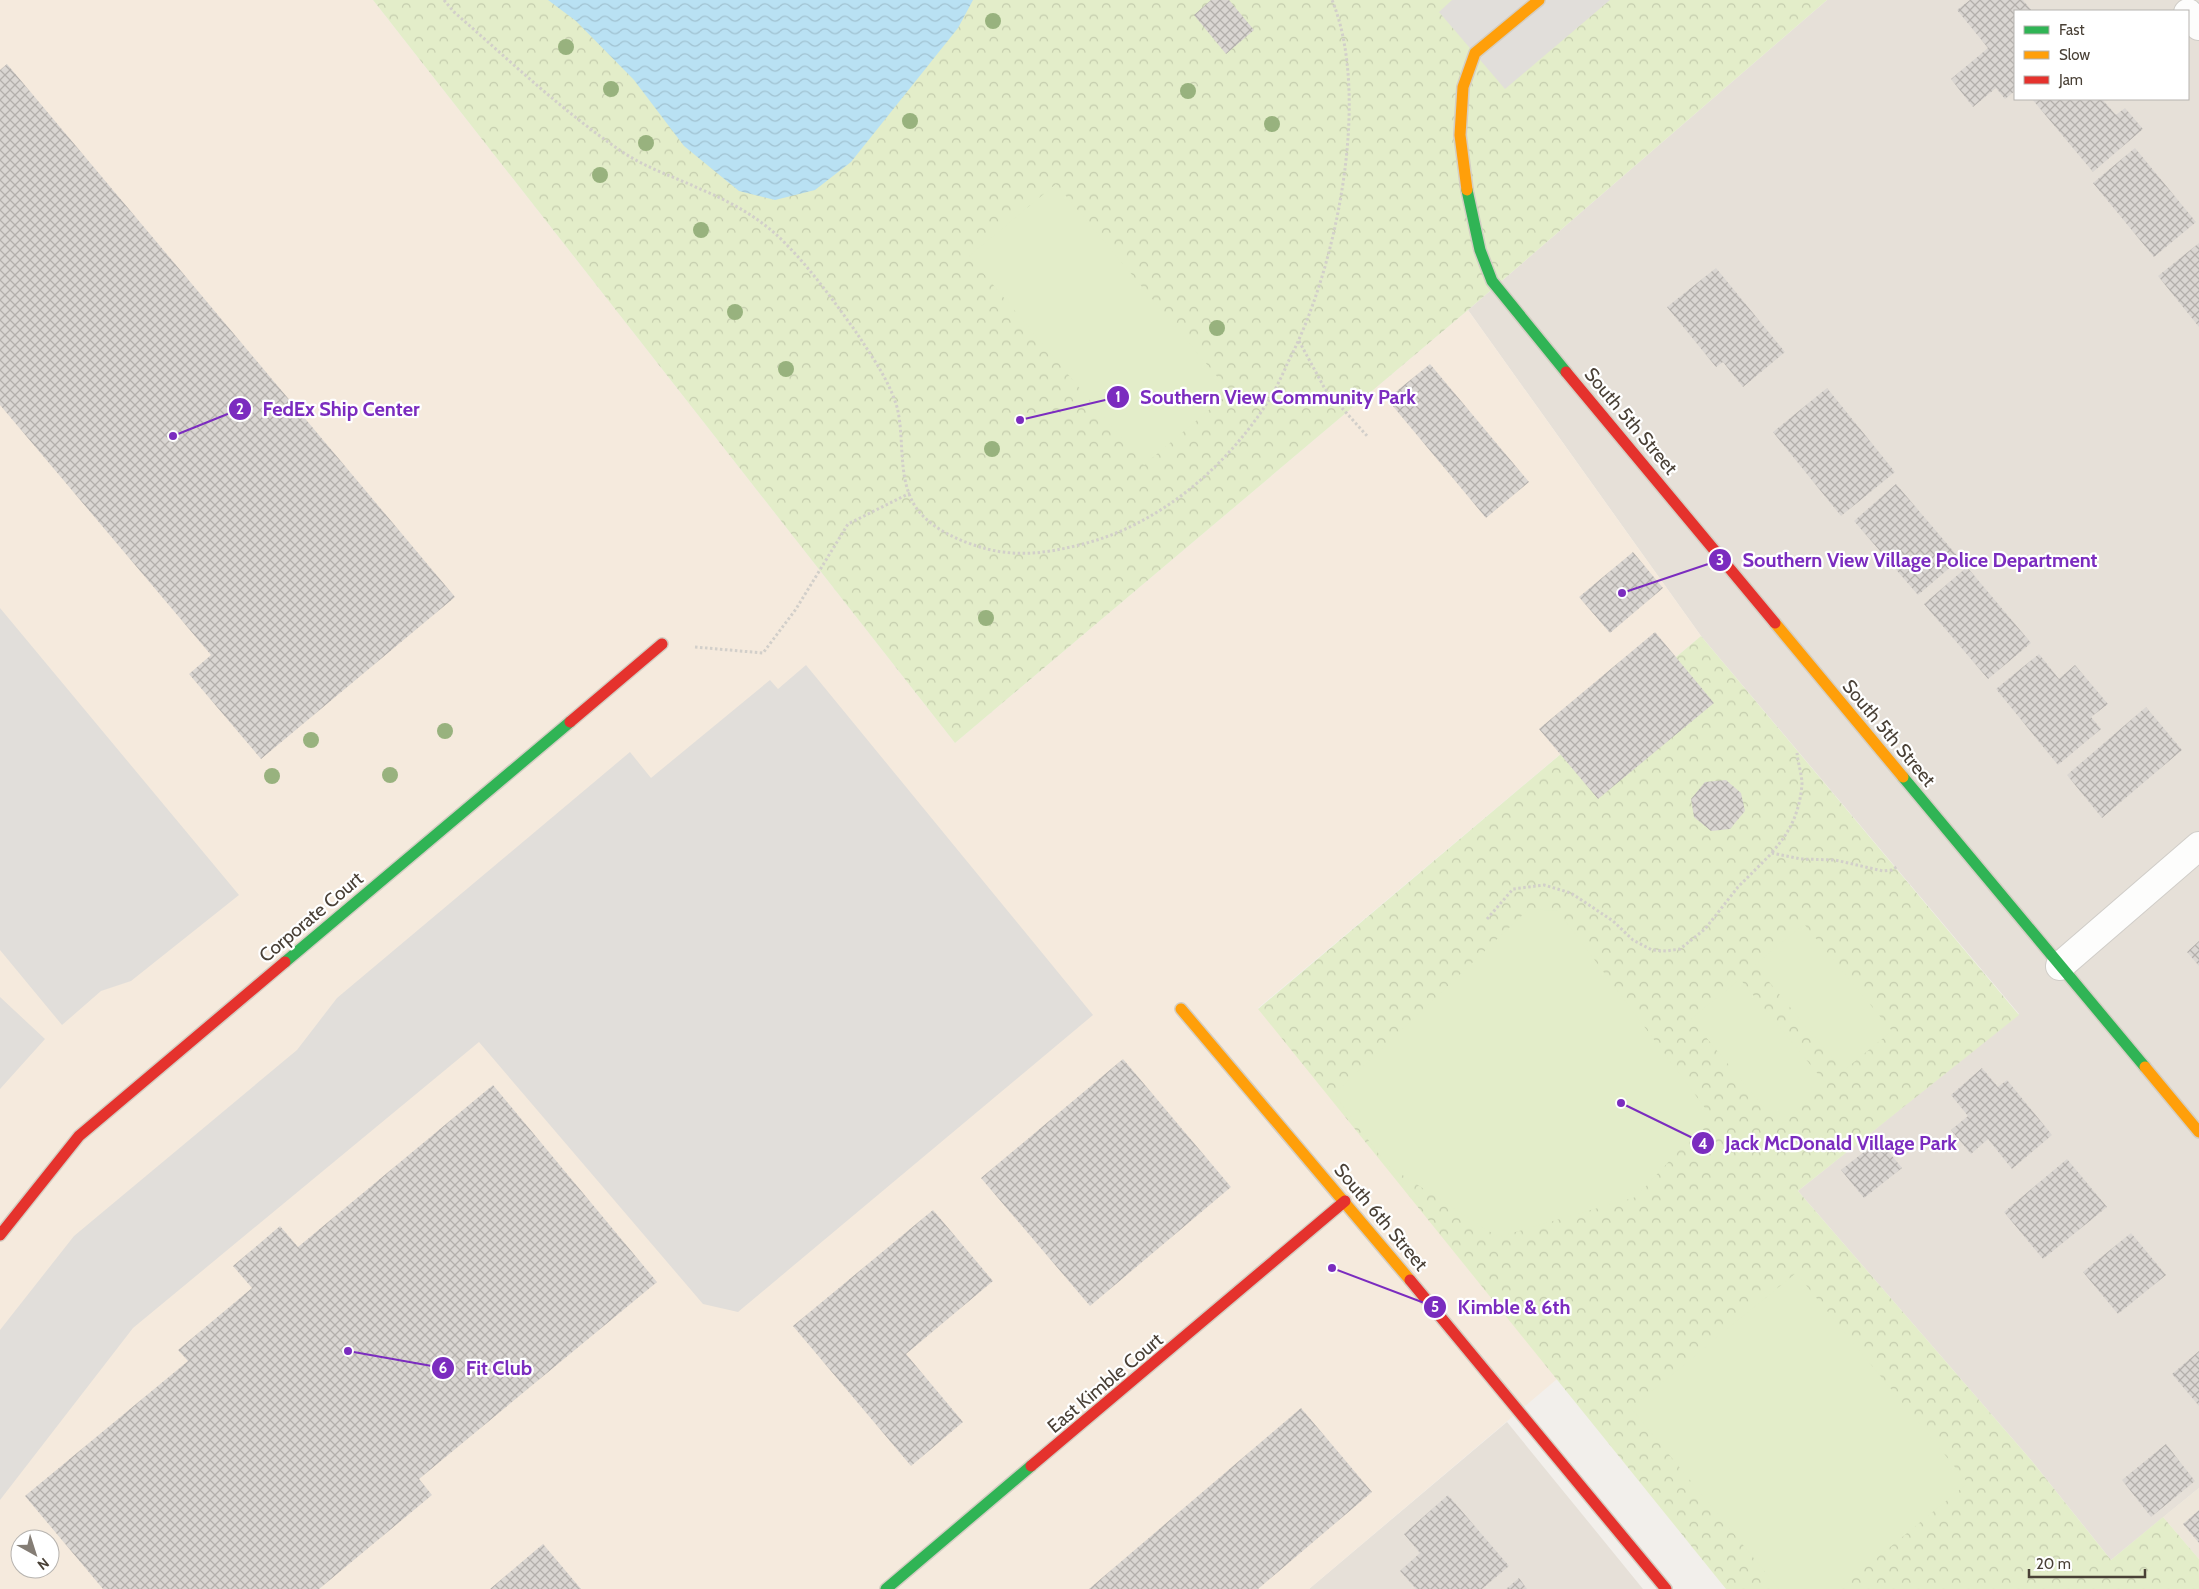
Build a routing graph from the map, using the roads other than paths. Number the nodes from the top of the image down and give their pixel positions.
1 (1539, 0) edge
2 (2176, 0) edge
3 (2185, 10) edge
4 (2189, 14) edge
5 (2199, 26) edge
6 (662, 644) road end
7 (2199, 846) edge
8 (2060, 966) junction
9 (1181, 1009) dead end
10 (2199, 1132) edge
11 (1345, 1201) junction
12 (0, 1235) edge
13 (886, 1589) edge
14 (1666, 1589) edge

1 - 8 street, South 5th Street
2 - 3 street
4 - 5 street
6 - 12 street, Corporate Court
7 - 8 street
8 - 10 street, South 5th Street
9 - 11 street, South 6th Street
11 - 13 street, East Kimble Court
11 - 14 street, South 6th Street

